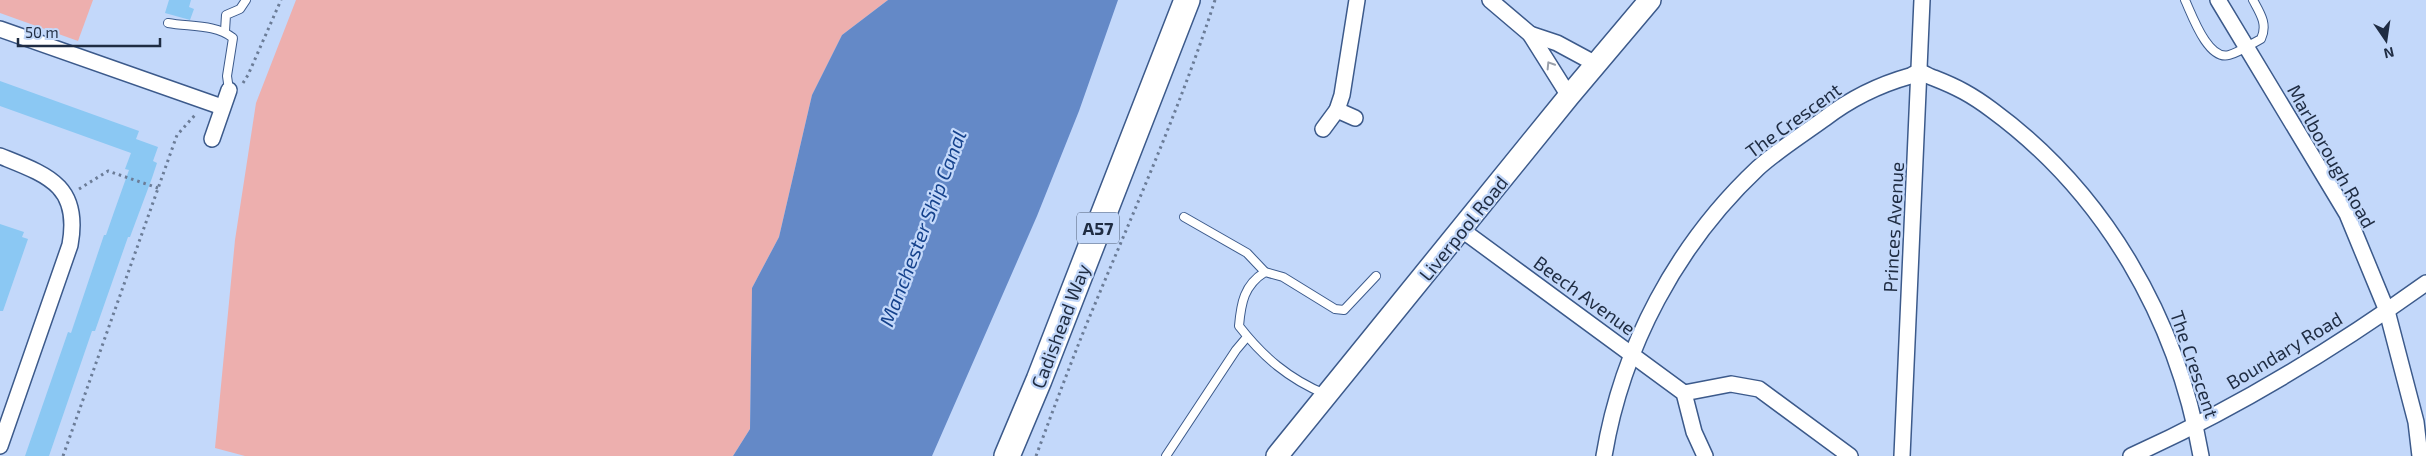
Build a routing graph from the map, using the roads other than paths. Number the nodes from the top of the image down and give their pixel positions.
1 (246, 0) edge
2 (1187, 0) edge
3 (1357, 0) edge
4 (1490, 0) edge
5 (1650, 0) edge
6 (1922, 0) edge
7 (2185, 0) edge
8 (2218, 0) edge
9 (2253, 0) edge
10 (168, 23) dead end
11 (0, 29) edge
12 (225, 31) junction
13 (1530, 34) junction
14 (2246, 47) junction
15 (1596, 64) junction
16 (1920, 72) junction
17 (229, 90) joint
18 (1569, 96) junction
19 (222, 107) junction
20 (1337, 110) junction
21 (1355, 118) dead end
22 (1323, 129) dead end
23 (212, 138) dead end
24 (0, 156) edge
25 (1184, 217) dead end
26 (1462, 230) junction
27 (1265, 272) junction
28 (1376, 276) dead end
29 (2426, 283) edge
30 (2387, 311) junction
31 (1247, 337) junction
32 (1632, 354) junction
33 (1684, 393) junction
34 (1327, 395) junction
35 (2196, 426) junction
36 (0, 446) edge
37 (1007, 456) edge
38 (1166, 456) edge
39 (1277, 456) edge
40 (1604, 456) edge
41 (1705, 456) edge
42 (1850, 456) edge
43 (1902, 456) edge
44 (2131, 456) edge
45 (2201, 456) edge
46 (2420, 456) edge

1 - 12 lane
2 - 37 highway, Cadishead Way / A57
3 - 20 street
4 - 13 street
5 - 15 main road, Liverpool Road
6 - 16 street, Princes Avenue
7 - 14 lane
8 - 14 street, Marlborough Road
9 - 14 lane
10 - 12 lane
11 - 19 street
12 - 17 lane
13 - 15 street
18 -> 13 street
14 - 30 street, Marlborough Road
15 - 18 main road, Liverpool Road
16 - 32 street, The Crescent
16 - 35 street, The Crescent
16 - 43 street, Princes Avenue
17 - 19 street
18 - 26 main road, Liverpool Road
19 - 23 street
20 - 21 street
20 - 22 street
24 - 36 street
25 - 27 lane
26 - 32 street, Beech Avenue
26 - 34 main road, Liverpool Road
27 - 28 lane
27 - 31 lane
29 - 30 street, Boundary Road
30 - 35 street, Boundary Road
30 - 46 street, Marlborough Road
31 - 34 lane
31 - 38 lane
32 - 33 street, Beech Avenue
32 - 40 street, The Crescent
33 - 41 street
33 - 42 street
34 - 39 main road, Liverpool Road
35 - 44 street, Boundary Road
35 - 45 street, The Crescent

